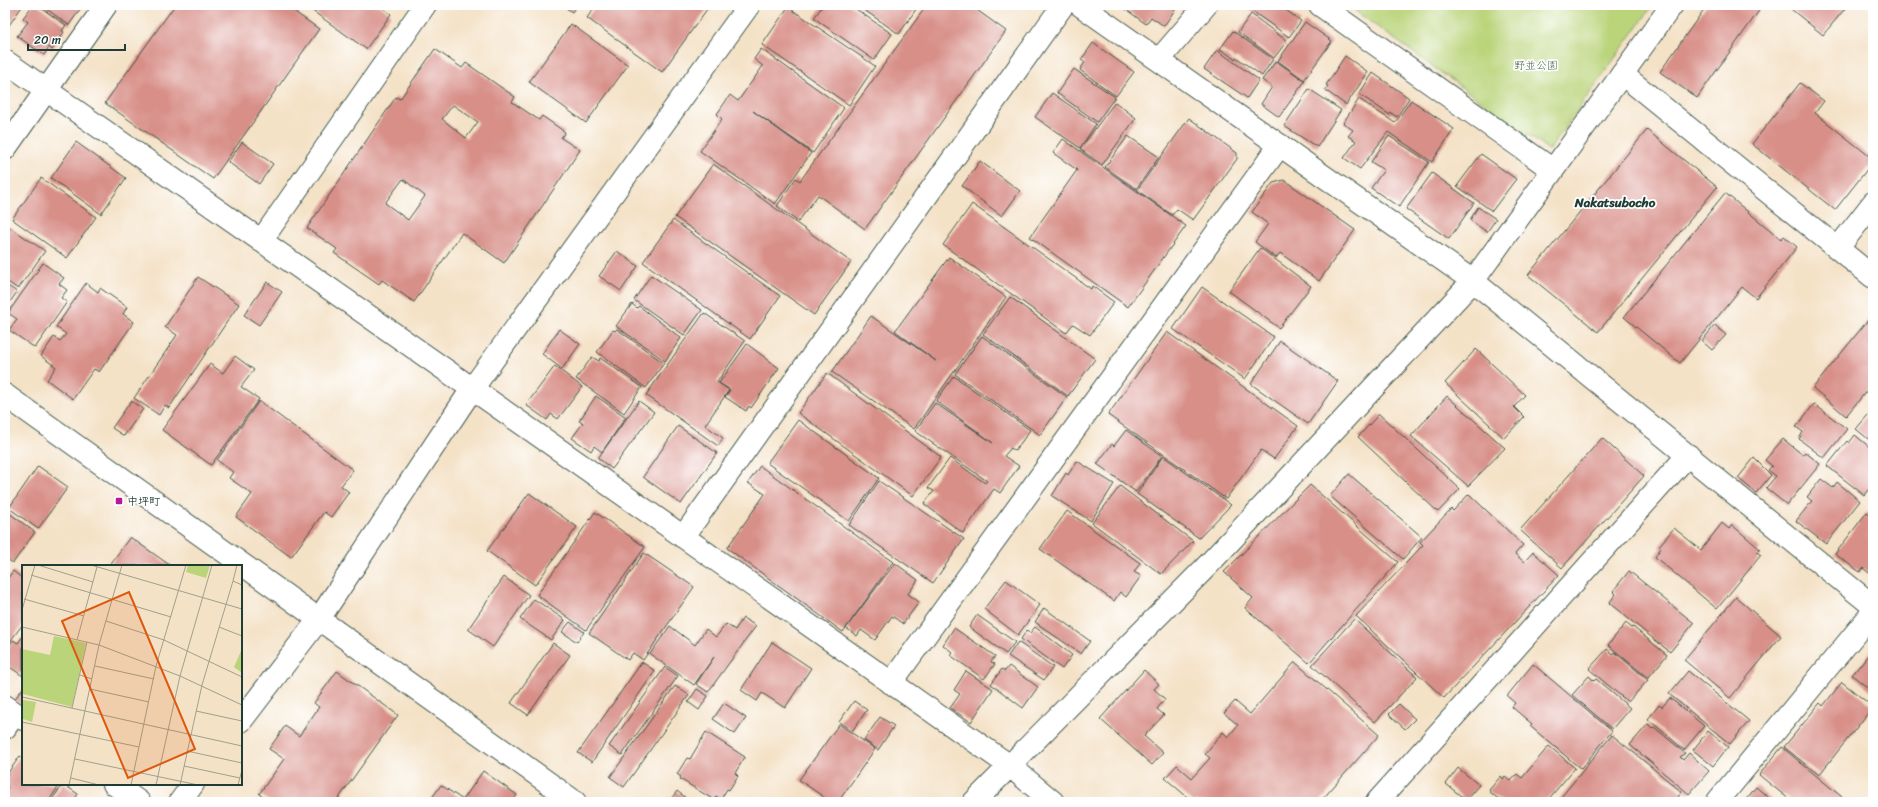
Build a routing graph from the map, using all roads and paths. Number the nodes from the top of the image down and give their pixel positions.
1 (106, 5) edge
2 (426, 5) edge
3 (749, 5) edge
4 (1063, 5) edge
5 (1080, 5) edge
6 (1206, 5) edge
7 (1320, 5) edge
8 (1672, 5) edge
9 (1159, 60) junction
10 (5, 61) edge
11 (1622, 74) junction
12 (47, 91) junction
13 (1280, 145) junction
14 (5, 149) edge
15 (1553, 170) junction
16 (1873, 203) edge
17 (261, 241) junction
18 (1838, 248) junction
19 (1873, 277) edge
20 (1473, 280) junction
21 (472, 389) junction
22 (5, 395) edge
23 (1688, 455) junction
24 (683, 537) junction
25 (1873, 606) edge
26 (1873, 612) edge
27 (319, 619) junction
28 (891, 683) junction
29 (242, 720) edge
30 (1010, 766) junction
31 (115, 785) edge
32 (192, 785) edge
33 (139, 802) edge
34 (180, 802) edge
35 (575, 802) edge
36 (974, 802) edge
37 (1053, 802) edge
38 (1377, 802) edge
39 (1717, 802) edge

1 - 12 street
2 - 17 street
3 - 21 street
4 - 24 street
5 - 9 street
6 - 9 street
7 - 15 street
8 - 11 street
9 - 13 street
10 - 12 street
11 - 15 street
11 - 18 street
12 - 14 street
12 - 17 street
13 - 20 street
13 - 28 street
15 - 20 street
16 - 18 street
17 - 21 street
18 - 19 street
20 - 23 street
20 - 30 street
21 - 24 street
21 - 27 street
22 - 27 street
23 - 25 street
23 - 38 street
24 - 28 street
26 - 39 street
27 - 29 street
27 - 35 street
28 - 30 street
30 - 36 street
30 - 37 street
31 - 33 street
32 - 34 street

